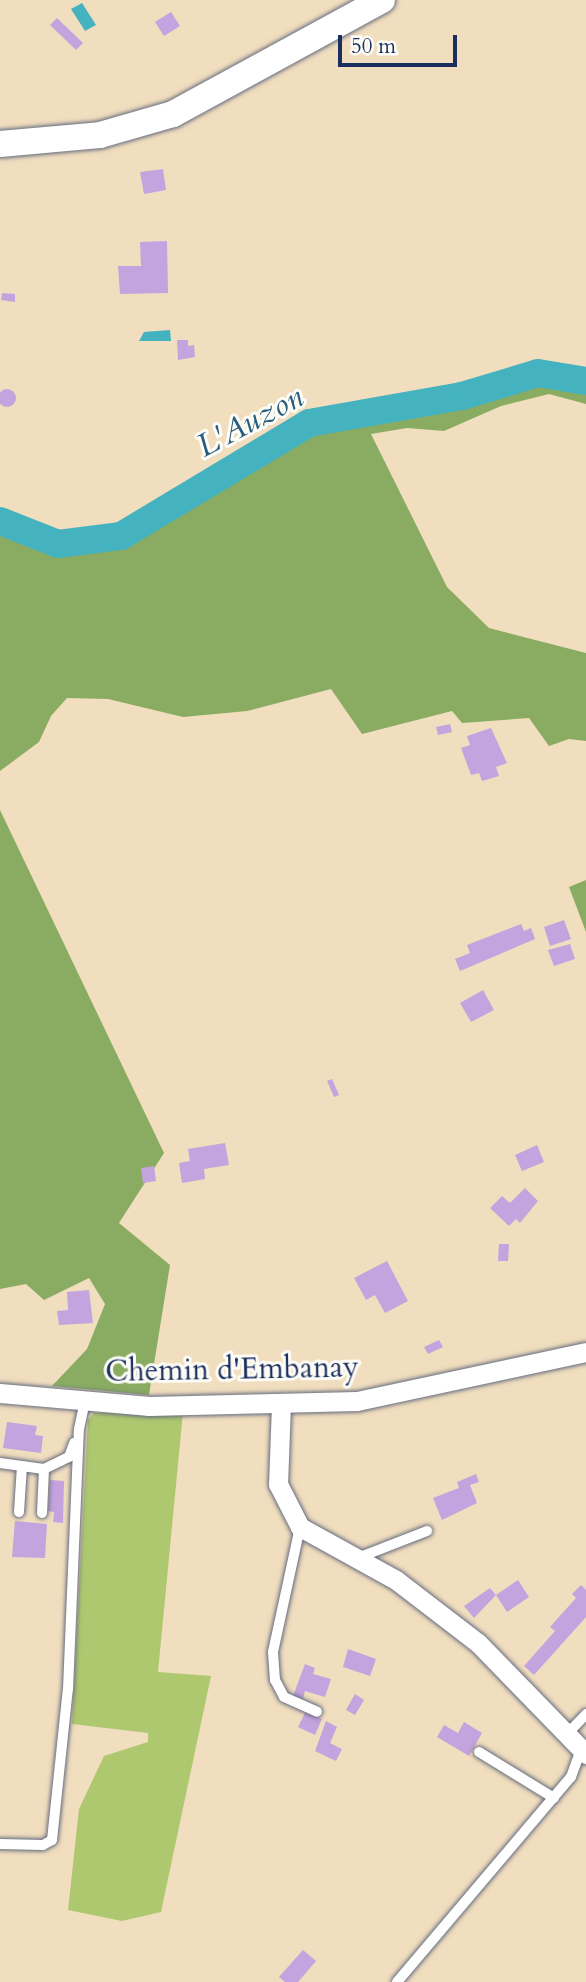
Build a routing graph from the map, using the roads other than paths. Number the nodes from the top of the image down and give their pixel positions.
1 (382, 0) edge
2 (0, 144) edge
3 (586, 1352) edge
4 (0, 1393) edge
5 (85, 1401) junction
6 (281, 1404) junction
7 (79, 1429) junction
8 (0, 1463) edge
9 (22, 1466) junction
10 (44, 1469) junction
11 (19, 1512) dead end
12 (42, 1513) dead end
13 (299, 1527) junction
14 (427, 1531) dead end
15 (360, 1558) junction
16 (317, 1712) dead end
17 (586, 1714) edge
18 (567, 1734) junction
19 (584, 1751) edge
20 (479, 1752) dead end
21 (554, 1798) junction
22 (0, 1844) edge
23 (397, 1982) edge

1 - 2 main road
3 - 6 street, Chemin d'Embanay
4 - 5 street, Chemin d'Embanay
5 - 6 street, Chemin d'Embanay
5 - 7 lane
6 - 13 street
7 - 10 lane
7 - 22 lane
8 - 9 lane
9 - 10 lane
9 - 11 lane
10 - 12 lane
13 - 15 street
13 - 16 lane
14 - 15 lane
15 - 18 street
17 - 18 lane
18 - 19 street
19 - 21 lane
20 - 21 lane
21 - 23 lane

